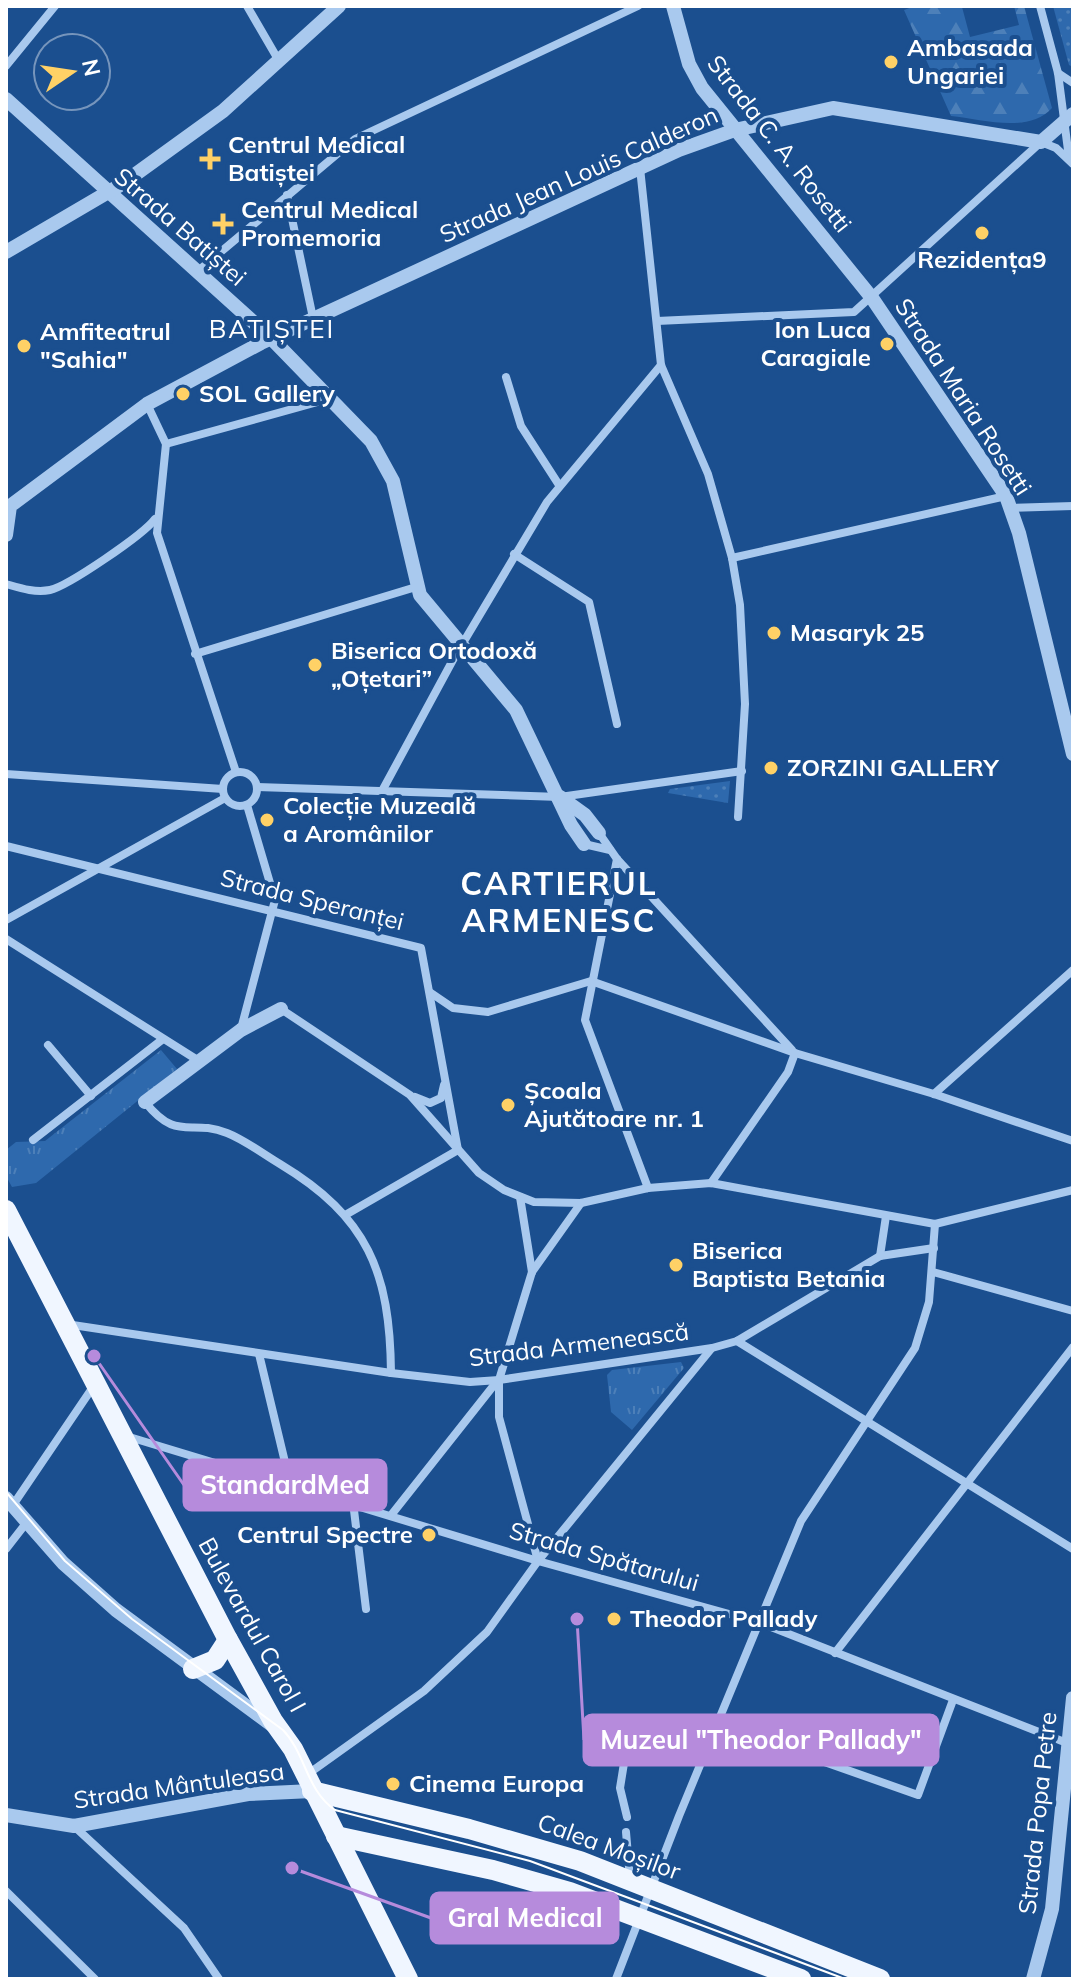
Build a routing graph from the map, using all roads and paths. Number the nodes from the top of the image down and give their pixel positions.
1 (55, 6) edge
2 (247, 6) edge
3 (339, 6) edge
4 (638, 6) edge
5 (673, 6) edge
6 (1040, 6) edge
7 (280, 62) junction
8 (6, 66) edge
9 (1058, 73) junction
10 (1073, 83) edge
11 (6, 99) edge
12 (1069, 117) edge
13 (735, 130) junction
14 (1041, 142) junction
15 (1071, 161) edge
16 (640, 168) junction
17 (107, 193) junction
18 (287, 195) junction
19 (6, 252) edge
20 (198, 271) junction
21 (872, 298) junction
22 (313, 318) junction
23 (657, 321) junction
24 (271, 338) junction
25 (661, 365) junction
26 (506, 377) dead end
27 (332, 398) junction
28 (147, 404) junction
29 (166, 444) junction
30 (559, 485) junction
31 (1009, 502) junction
32 (8, 506) edge
33 (1073, 506) edge
34 (156, 519) junction
35 (6, 535) edge
36 (514, 554) junction
37 (732, 558) junction
38 (6, 584) edge
39 (416, 587) junction
40 (462, 645) junction
41 (195, 654) junction
42 (617, 724) dead end
43 (1073, 754) edge
44 (742, 771) junction
45 (236, 772) junction
46 (6, 774) edge
47 (257, 787) junction
48 (382, 791) junction
49 (224, 794) junction
50 (560, 797) junction
51 (247, 805) junction
52 (738, 817) dead end
53 (599, 833) joint
54 (584, 844) joint
55 (6, 846) edge
56 (610, 851) junction
57 (617, 859) junction
58 (100, 867) junction
59 (274, 910) junction
60 (6, 920) edge
61 (6, 939) edge
62 (1073, 970) edge
63 (591, 981) junction
64 (431, 993) junction
65 (281, 1009) joint
66 (241, 1030) junction
67 (163, 1039) junction
68 (48, 1045) dead end
69 (795, 1053) junction
70 (199, 1061) junction
71 (445, 1079) junction
72 (934, 1094) junction
73 (410, 1095) junction
74 (91, 1096) junction
75 (145, 1102) joint
76 (33, 1140) dead end
77 (1073, 1141) edge
78 (458, 1150) junction
79 (711, 1183) junction
80 (648, 1188) junction
81 (1073, 1190) edge
82 (520, 1197) junction
83 (581, 1203) junction
84 (6, 1210) edge
85 (347, 1214) junction
86 (886, 1216) junction
87 (935, 1224) junction
88 (934, 1248) junction
89 (880, 1256) junction
90 (532, 1272) junction
91 (933, 1272) junction
92 (1073, 1311) edge
93 (64, 1324) junction
94 (737, 1341) junction
95 (1073, 1347) edge
96 (712, 1348) junction
97 (259, 1354) junction
98 (391, 1373) junction
99 (499, 1380) junction
100 (95, 1384) junction
101 (868, 1420) junction
102 (122, 1435) junction
103 (967, 1481) junction
104 (290, 1483) junction
105 (10, 1502) edge
106 (353, 1502) junction
107 (392, 1514) junction
108 (27, 1522) junction
109 (6, 1549) edge
110 (1073, 1549) edge
111 (538, 1561) junction
112 (366, 1609) dead end
113 (758, 1622) junction
114 (228, 1640) junction
115 (835, 1653) junction
116 (193, 1669) junction
117 (1073, 1698) edge
118 (953, 1700) junction
119 (717, 1724) junction
120 (278, 1730) junction
121 (1067, 1743) junction
122 (625, 1757) dead end
123 (308, 1783) junction
124 (6, 1815) edge
125 (627, 1817) dead end
126 (74, 1826) junction
127 (626, 1832) dead end
128 (336, 1836) junction
129 (400, 1851) junction
130 (630, 1880) junction
131 (359, 1881) junction
132 (650, 1888) junction
133 (6, 1891) edge
134 (638, 1918) junction
135 (404, 1978) edge
136 (620, 1978) edge
137 (95, 1979) edge
138 (219, 1979) edge
139 (801, 1979) edge
140 (880, 1979) edge
141 (1033, 1979) edge

1 - 8 street
2 - 7 street
3 - 7 street
4 - 18 street
5 - 13 street, Strada C. A. Rosetti
6 - 9 street
7 - 17 street
9 - 10 street
9 - 12 street
11 - 17 street, Strada Batiștei
12 - 14 street
12 - 15 street
13 - 14 street, Strada Jean Louis Calderon
13 - 16 street, Strada Jean Louis Calderon
13 - 21 street, Strada C. A. Rosetti
14 - 15 street
14 - 21 street
16 - 22 street, Strada Jean Louis Calderon
16 - 23 street
17 - 19 street
17 - 20 street, Strada Batiștei
18 - 20 street
18 - 22 street
20 - 24 street, Strada Batiștei
21 - 23 street
21 - 31 street, Strada Maria Rosetti
22 - 24 street, Strada Jean Louis Calderon
23 - 25 street
24 - 27 street, Strada Batiștei
24 - 28 street, Strada Jean Louis Calderon
25 - 30 street
25 - 37 street
26 - 30 street
27 - 29 street
27 - 39 street, Strada Batiștei
28 - 29 street
28 - 32 street, Strada Jean Louis Calderon
29 - 34 street
30 - 36 street
31 - 33 street
31 - 37 street
31 - 43 street, Strada Maria Rosetti
32 - 35 street
34 - 38 street
34 - 41 street
36 - 40 street
36 - 42 street
37 - 44 street
39 - 40 street, Strada Batiștei
39 - 41 street
40 - 48 street
40 - 50 street, Strada Batiștei
41 - 45 street
44 - 50 street
44 - 52 street
45 - 47 street
45 - 49 street
46 - 49 street
47 - 48 street
47 - 51 street
48 - 50 street
49 - 51 street
49 - 58 street
50 - 53 street, Strada Batiștei
50 - 54 street, Strada Batiștei
51 - 59 street
53 - 56 street
54 - 56 street
55 - 58 street, Strada Speranței
56 - 57 street
57 - 63 street
57 - 69 street
58 - 59 street, Strada Speranței
58 - 60 street
59 - 64 street, Strada Speranței
59 - 66 street
61 - 67 street
62 - 72 street
63 - 64 street
63 - 69 street
63 - 80 street
64 - 71 street, Strada Speranței
65 - 66 street
65 - 73 street
66 - 70 street
67 - 70 street
67 - 74 street
68 - 74 street
69 - 72 street
69 - 79 street
70 - 75 street
71 - 73 street
71 - 78 street, Strada Speranței
72 - 77 street
73 - 78 street
74 - 76 street
75 - 85 street
78 - 82 street
78 - 85 street
79 - 80 street
79 - 86 street
80 - 83 street
81 - 87 street
82 - 83 street
82 - 90 street
83 - 90 street
84 - 93 main road, Bulevardul Carol I
85 - 98 street
86 - 87 street
86 - 89 street
87 - 88 street
88 - 89 street, Strada Armenească
88 - 91 street
89 - 94 street, Strada Armenească
90 - 99 street
91 - 92 street
91 - 101 street
93 - 97 street, Strada Armenească
93 - 100 main road, Bulevardul Carol I
94 - 96 street, Strada Armenească
94 - 101 street
95 - 103 street
96 - 99 street, Strada Armenească
96 - 111 street
97 - 98 street, Strada Armenească
97 - 104 street
98 - 99 street, Strada Armenească
99 - 107 street
99 - 111 street
100 - 102 main road, Bulevardul Carol I
100 - 105 street
101 - 103 street
101 - 113 street
102 - 104 street, Strada Spătarului
102 - 114 main road, Bulevardul Carol I
103 - 110 street
103 - 115 street
104 - 106 street, Strada Spătarului
105 - 108 street
106 - 107 street, Strada Spătarului
106 - 112 street
107 - 111 street, Strada Spătarului
108 - 109 street
108 - 116 street
111 - 113 street, Strada Spătarului
111 - 123 street
113 - 115 street, Strada Spătarului
113 - 119 street
114 - 116 main road
114 - 120 main road, Bulevardul Carol I
115 - 118 street, Strada Spătarului
116 - 120 street
117 - 121 street, Strada Popa Petre
118 - 119 street
118 - 121 street, Strada Spătarului
119 - 132 street
120 - 123 main road, Bulevardul Carol I
121 - 141 street, Strada Popa Petre
122 - 125 street
123 - 126 street, Strada Mântuleasa
123 - 128 main road, Bulevardul Carol I
123 - 130 main road, Calea Moșilor
124 - 126 street, Strada Mântuleasa
126 - 138 street
127 - 130 street
128 - 129 main road
128 - 131 main road, Bulevardul Carol I
129 - 131 main road
129 - 134 main road
130 - 132 main road, Calea Moșilor
131 - 135 main road, Bulevardul Carol I
132 - 134 street
132 - 140 main road, Calea Moșilor
133 - 137 street
134 - 136 street
134 - 139 main road

